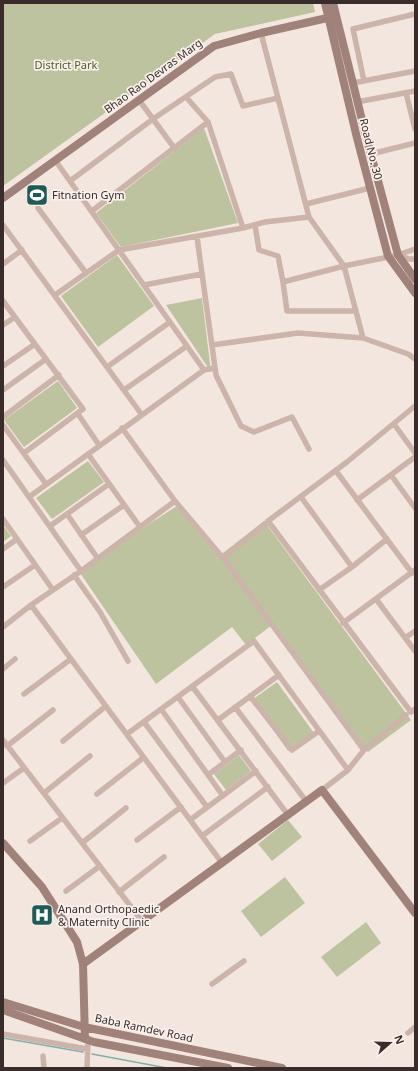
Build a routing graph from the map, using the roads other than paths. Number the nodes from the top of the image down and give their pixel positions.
1 (325, 3) edge
2 (333, 3) edge
3 (415, 14) edge
4 (332, 16) junction
5 (261, 33) junction
6 (415, 71) edge
7 (364, 81) junction
8 (353, 83) junction
9 (415, 91) edge
10 (406, 93) junction
11 (186, 97) junction
12 (278, 98) junction
13 (139, 100) junction
14 (357, 102) junction
15 (153, 119) junction
16 (208, 122) junction
17 (415, 130) edge
18 (415, 143) edge
19 (175, 148) junction
20 (371, 154) junction
21 (56, 160) junction
22 (70, 181) junction
23 (370, 188) junction
24 (3, 198) edge
25 (306, 204) junction
26 (38, 208) dead end
27 (92, 212) junction
28 (309, 217) junction
29 (3, 225) edge
30 (255, 225) junction
31 (243, 228) junction
32 (197, 236) junction
33 (415, 249) edge
34 (22, 250) junction
35 (119, 250) junction
36 (398, 255) junction
37 (388, 256) junction
38 (415, 259) edge
39 (3, 264) edge
40 (344, 266) junction
41 (86, 273) junction
42 (202, 274) junction
43 (415, 279) edge
44 (283, 282) junction
45 (144, 284) junction
46 (415, 293) edge
47 (55, 295) junction
48 (3, 301) edge
49 (356, 311) junction
50 (15, 317) junction
51 (170, 322) junction
52 (3, 325) edge
53 (363, 338) junction
54 (35, 344) junction
55 (212, 345) junction
56 (187, 346) junction
57 (46, 358) junction
58 (415, 358) edge
59 (3, 366) edge
60 (107, 367) junction
61 (215, 368) junction
62 (204, 370) junction
63 (59, 376) junction
64 (3, 390) edge
65 (124, 390) junction
66 (415, 406) edge
67 (78, 414) junction
68 (142, 415) junction
69 (3, 417) edge
70 (394, 424) junction
71 (3, 425) edge
72 (122, 428) junction
73 (99, 445) junction
74 (309, 449) dead end
75 (24, 453) junction
76 (415, 453) edge
77 (88, 454) junction
78 (415, 457) edge
79 (3, 460) edge
80 (5, 467) edge
81 (336, 471) junction
82 (391, 475) junction
83 (46, 484) junction
84 (109, 484) junction
85 (29, 497) junction
86 (300, 497) junction
87 (357, 500) junction
88 (175, 501) junction
89 (124, 505) junction
90 (415, 508) edge
91 (67, 514) junction
92 (3, 519) edge
93 (265, 524) dead end
94 (50, 526) junction
95 (140, 527) junction
96 (81, 535) junction
97 (17, 539) junction
98 (387, 540) junction
99 (3, 549) edge
100 (223, 558) junction
101 (98, 559) junction
102 (35, 565) junction
103 (352, 567) junction
104 (81, 571) junction
105 (413, 572) edge
106 (74, 575) junction
107 (3, 587) edge
108 (53, 590) junction
109 (319, 590) junction
110 (376, 599) junction
111 (31, 605) junction
112 (343, 623) junction
113 (3, 627) edge
114 (415, 631) edge
115 (405, 638) junction
116 (415, 651) edge
117 (15, 659) dead end
118 (71, 659) junction
119 (128, 661) dead end
120 (3, 669) edge
121 (279, 675) junction
122 (192, 686) junction
123 (24, 694) dead end
124 (250, 696) junction
125 (178, 697) junction
126 (106, 706) junction
127 (235, 707) junction
128 (415, 708) edge
129 (161, 709) junction
130 (53, 710) dead end
131 (406, 715) dead end
132 (218, 720) junction
133 (144, 722) junction
134 (319, 731) junction
135 (127, 734) junction
136 (3, 740) edge
137 (63, 740) dead end
138 (7, 746) junction
139 (241, 750) junction
140 (364, 750) junction
141 (90, 756) dead end
142 (143, 758) junction
143 (225, 762) junction
144 (24, 768) junction
145 (348, 770) junction
146 (256, 771) junction
147 (208, 775) junction
148 (3, 783) edge
149 (268, 787) junction
150 (322, 790) junction
151 (44, 793) junction
152 (97, 794) dead end
153 (223, 796) junction
154 (306, 801) junction
155 (181, 807) junction
156 (126, 808) dead end
157 (207, 808) junction
158 (288, 815) junction
159 (62, 818) junction
160 (190, 820) junction
161 (202, 836) junction
162 (137, 840) dead end
163 (30, 841) dead end
164 (3, 843) edge
165 (82, 843) junction
166 (164, 857) dead end
167 (222, 863) junction
168 (100, 866) junction
169 (66, 891) dead end
170 (119, 892) junction
171 (415, 914) edge
172 (142, 921) junction
173 (244, 960) dead end
174 (83, 964) junction
175 (212, 984) dead end
176 (3, 1002) edge
177 (3, 1010) edge
178 (84, 1027) junction
179 (415, 1027) edge
180 (408, 1032) dead end
181 (3, 1034) edge
182 (86, 1040) junction
183 (87, 1049) junction
184 (43, 1056) dead end
185 (44, 1068) edge
186 (87, 1068) edge
187 (228, 1068) edge
188 (282, 1068) edge

1 - 4 street, Road No. 30
2 - 4 street, Road No. 30
3 - 7 street
4 - 5 street, Bhao Rao Devras Marg
4 - 8 street, Road No. 30
4 - 23 street, Road No. 30
5 - 12 street
5 - 13 street, Bhao Rao Devras Marg
6 - 7 street
7 - 8 street
8 - 14 street, Road No. 30
9 - 10 street
10 - 14 street
10 - 17 street
11 - 12 street
11 - 15 street
11 - 16 street
12 - 25 street
13 - 15 street
13 - 21 street, Bhao Rao Devras Marg
14 - 20 street, Road No. 30
15 - 19 street
15 - 22 street
16 - 19 street
16 - 31 street
18 - 20 street
19 - 27 street
20 - 36 street, Road No. 30
21 - 22 street
21 - 24 street, Bhao Rao Devras Marg
22 - 27 street
23 - 25 street
23 - 37 street, Road No. 30
25 - 28 street
26 - 41 street
27 - 35 street
28 - 30 street
28 - 40 street
29 - 34 street
30 - 31 street
30 - 44 street
31 - 32 street
32 - 35 street
32 - 42 street
33 - 36 street
34 - 39 street
34 - 47 street
35 - 41 street
35 - 45 street
36 - 37 street
36 - 38 street
36 - 43 street, Road No. 30
37 - 40 street
37 - 46 street, Road No. 30
40 - 44 street
40 - 49 street
41 - 47 street
42 - 45 street
42 - 55 street
44 - 49 street
45 - 51 street
47 - 60 street
48 - 50 street
49 - 53 street
50 - 52 street
50 - 54 street
51 - 56 street
51 - 60 street
53 - 55 street
53 - 58 street
54 - 57 street
54 - 59 street
55 - 61 street
56 - 62 street
56 - 65 street
57 - 63 street
57 - 64 street
60 - 65 street
61 - 62 street
61 - 74 street
62 - 68 street
63 - 67 street
63 - 69 street
65 - 68 street
66 - 70 street
67 - 73 street
67 - 75 street
68 - 72 street
70 - 76 street
70 - 81 street
71 - 75 street
72 - 73 street
72 - 88 street
73 - 77 street
75 - 83 street
77 - 83 street
77 - 84 street
78 - 82 street
79 - 80 street
80 - 85 street
81 - 86 street
81 - 87 street
82 - 87 street
82 - 90 street
83 - 85 street
84 - 89 street
84 - 91 street
85 - 94 street
86 - 103 street
86 - 109 street
87 - 98 street
88 - 95 street
88 - 100 street
89 - 95 street
89 - 96 street
91 - 94 street
91 - 96 street
92 - 97 street
93 - 100 street
94 - 104 street
95 - 101 street
96 - 101 street
97 - 99 street
97 - 102 street
98 - 103 street
98 - 105 street
100 - 140 street
101 - 104 street
102 - 107 street
102 - 108 street
103 - 109 street
104 - 106 street
105 - 110 street
106 - 108 street
106 - 119 street
108 - 111 street
109 - 112 street
110 - 112 street
110 - 115 street
111 - 113 street
111 - 118 street
112 - 128 street
114 - 115 street
115 - 116 street
117 - 120 street
118 - 123 street
118 - 126 street
121 - 122 street
121 - 124 street
121 - 134 street
122 - 125 street
122 - 132 street
124 - 127 street
124 - 134 street
125 - 129 street
125 - 143 street
126 - 135 street
126 - 137 street
127 - 132 street
127 - 154 street
129 - 133 street
129 - 147 street
130 - 138 street
131 - 140 street
132 - 139 street
133 - 135 street
133 - 157 street
134 - 145 street
135 - 142 street
136 - 138 street
138 - 144 street
139 - 143 street
139 - 146 street
140 - 145 street
141 - 151 street
142 - 152 street
142 - 155 street
143 - 147 street
144 - 148 street
144 - 151 street
145 - 150 street
146 - 149 street
146 - 153 street
147 - 153 street
149 - 158 street
149 - 161 street
150 - 154 street
150 - 171 street
151 - 159 street
153 - 157 street
154 - 158 street
155 - 160 street
155 - 162 street
156 - 165 street
157 - 160 street
158 - 167 street
159 - 163 street
159 - 165 street
160 - 161 street
161 - 167 street
164 - 174 street
165 - 168 street
166 - 170 street
167 - 172 street
168 - 169 street
168 - 170 street
170 - 172 street
172 - 174 street
173 - 175 street
174 - 178 street
176 - 178 street, Baba Ramdev Road
177 - 182 street
178 - 182 street
178 - 188 street, Baba Ramdev Road
179 - 180 street
181 - 183 street
182 - 183 street
182 - 187 street
183 - 186 street
184 - 185 street

